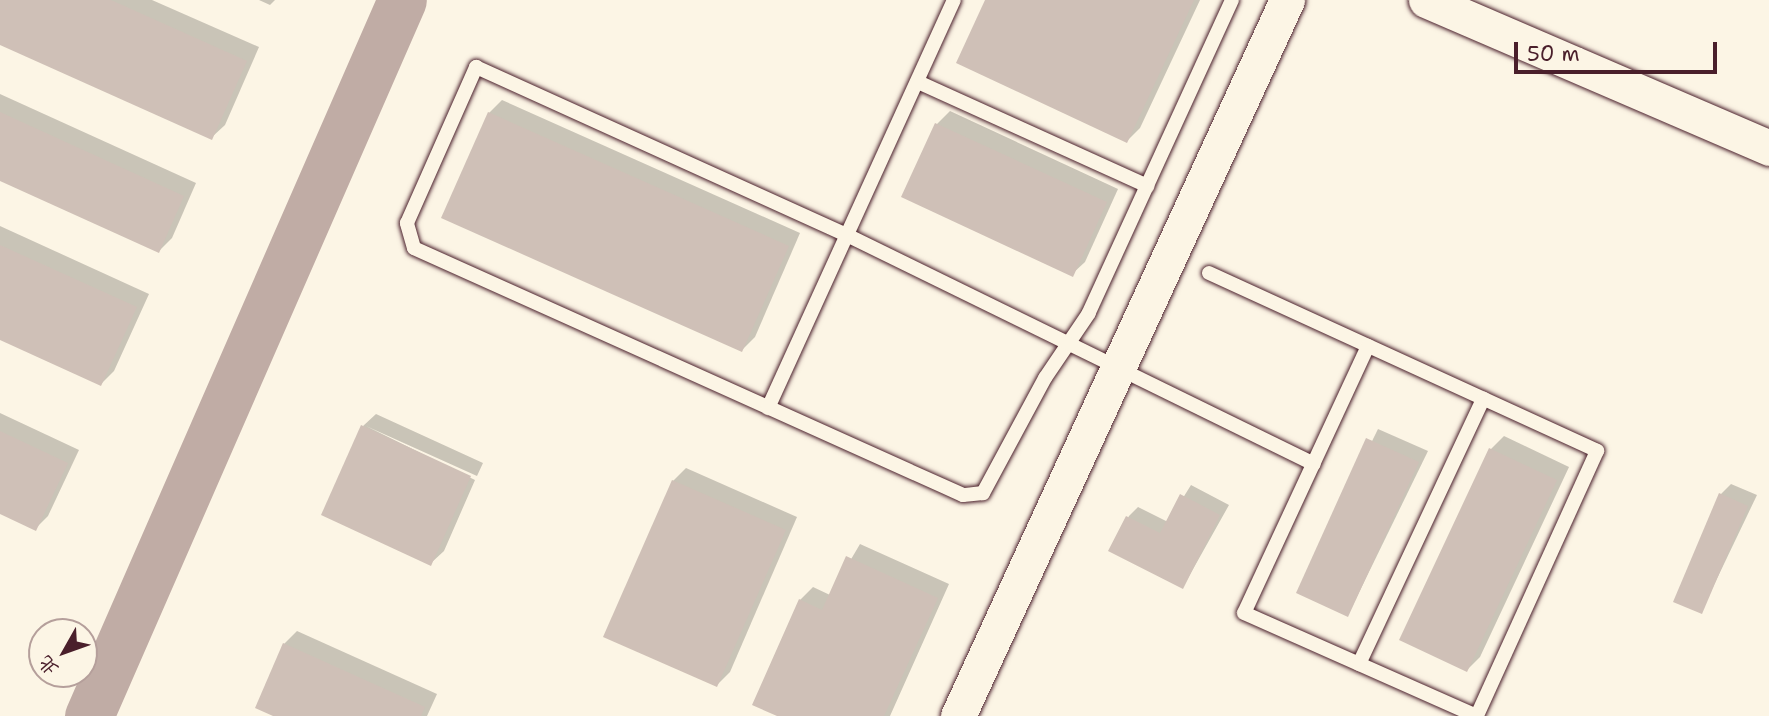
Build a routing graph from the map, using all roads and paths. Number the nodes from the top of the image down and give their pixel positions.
1 (954, 0) edge
2 (1232, 0) edge
3 (1287, 0) edge
4 (1426, 0) edge
5 (918, 82) junction
6 (1769, 148) edge
7 (1147, 186) junction
8 (849, 236) junction
9 (1209, 273) dead end
10 (1368, 346) junction
11 (1118, 368) junction
12 (1483, 399) junction
13 (768, 408) junction
14 (1314, 464) junction
15 (1359, 664) junction
16 (958, 716) edge
17 (1477, 716) edge

1 - 5 lane
2 - 7 lane
3 - 11 street
4 - 6 street
5 - 7 lane
5 - 8 lane
7 - 13 lane
8 - 11 lane
8 - 13 lane
8 - 13 lane
9 - 10 lane
10 - 12 lane
10 - 14 lane
11 - 14 lane
11 - 16 street
12 - 15 lane
12 - 17 lane
14 - 15 lane
15 - 17 lane

